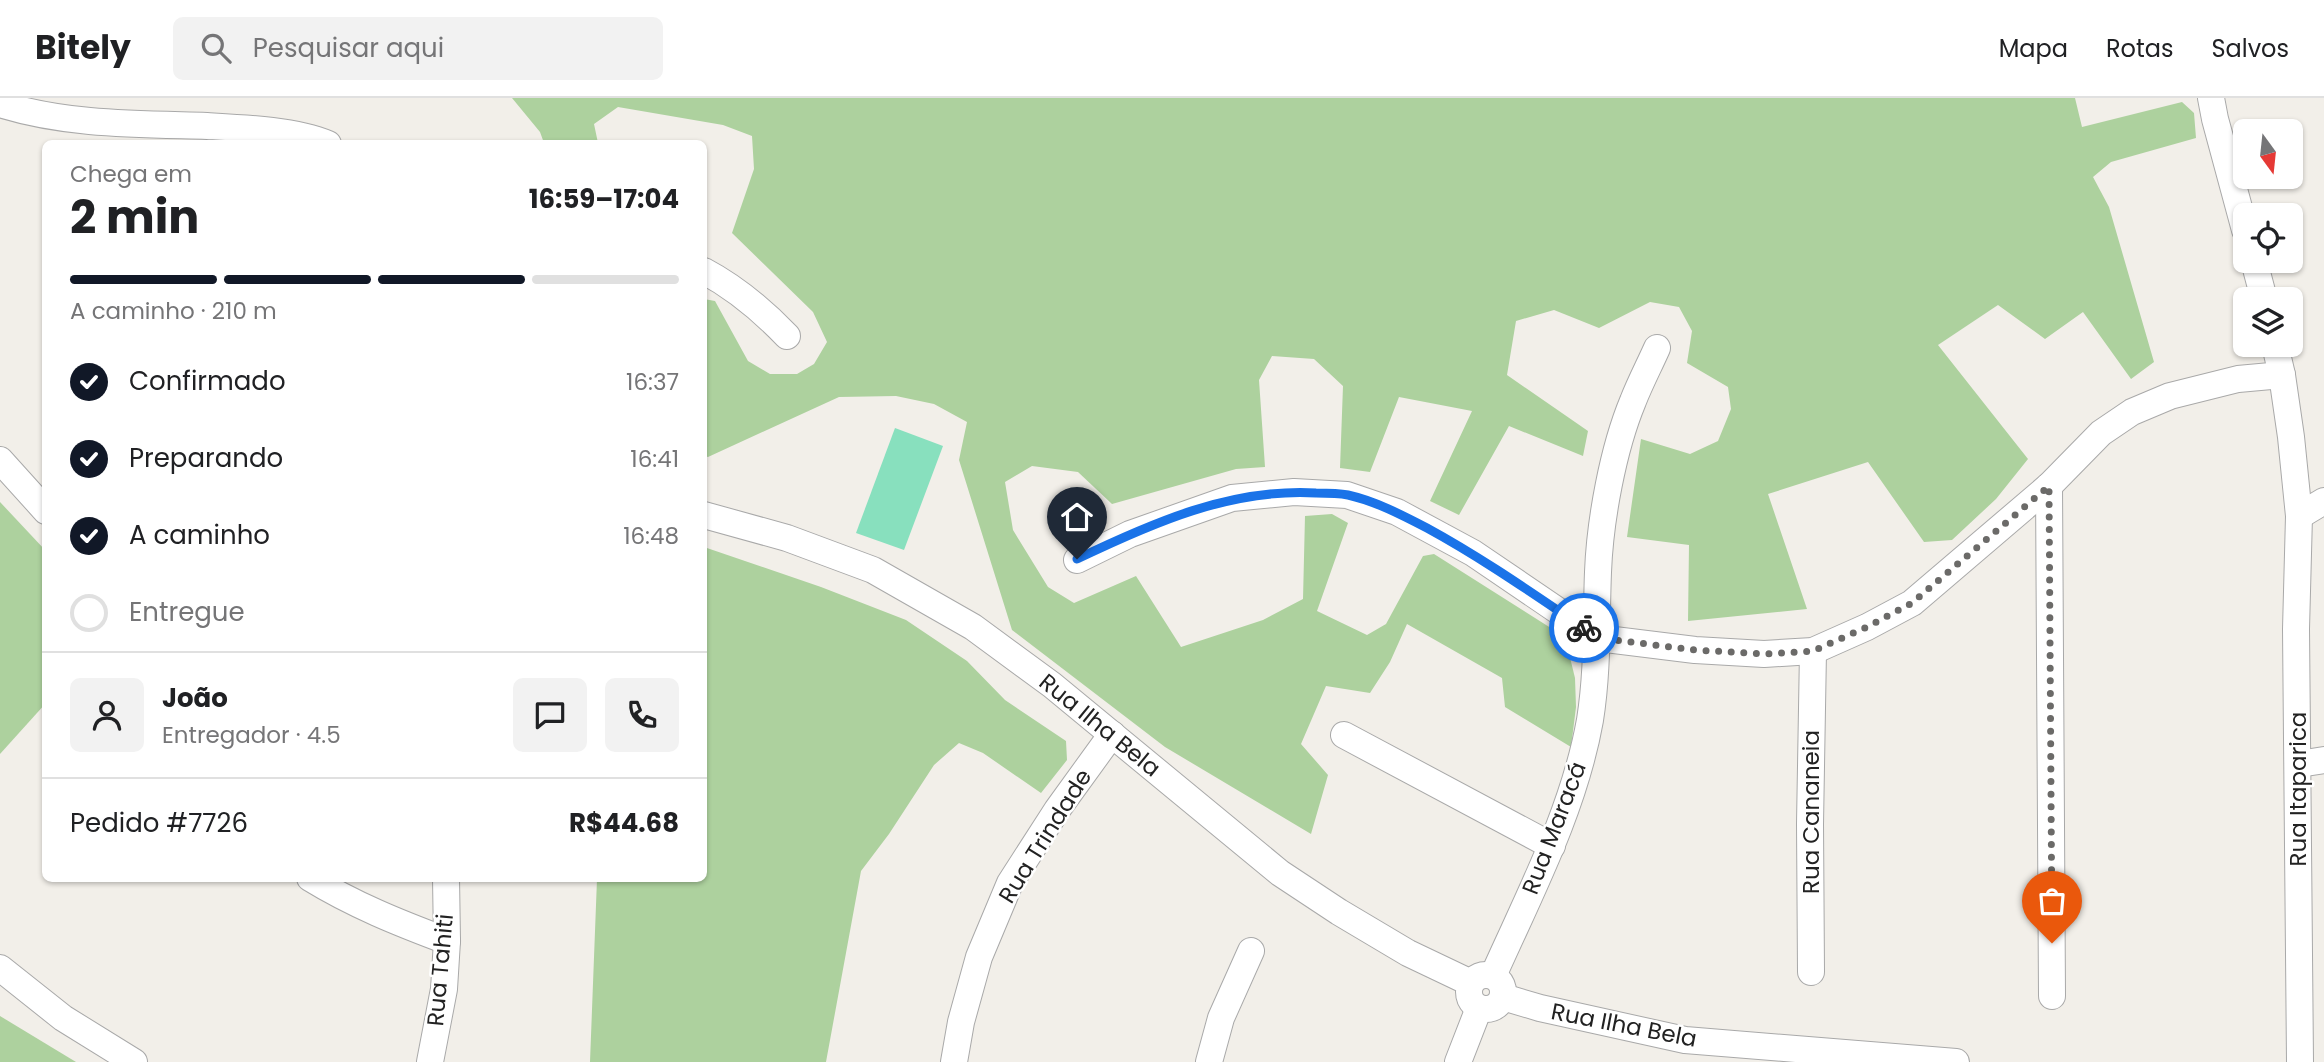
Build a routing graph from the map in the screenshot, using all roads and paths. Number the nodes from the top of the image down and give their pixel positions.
1 (2211, 98) edge
2 (0, 104) edge
3 (310, 140) edge
4 (2238, 203) edge
5 (707, 273) edge
6 (787, 336) dead end
7 (1657, 348) dead end
8 (2278, 357) edge
9 (2282, 375) junction
10 (0, 460) edge
11 (2049, 486) junction
12 (2324, 501) edge
13 (42, 507) edge
14 (707, 516) edge
15 (2299, 516) junction
16 (1077, 559) dead end
17 (1598, 638) junction
18 (1813, 651) junction
19 (1112, 734) junction
20 (1344, 735) dead end
21 (2311, 762) edge
22 (1552, 846) junction
23 (316, 882) edge
24 (446, 882) edge
25 (447, 941) junction
26 (1251, 951) dead end
27 (0, 968) edge
28 (1811, 972) dead end
29 (1486, 991) junction
30 (2052, 996) dead end
31 (134, 1062) edge
32 (430, 1062) edge
33 (954, 1062) edge
34 (1209, 1062) edge
35 (1458, 1062) edge
36 (1956, 1062) edge
37 (2300, 1062) edge

1 - 4 street
2 - 3 street
5 - 6 street
7 - 17 street, Rua Maracá
8 - 9 street, Rua Itaparica
9 - 11 street
9 - 15 street, Rua Itaparica
10 - 13 street
11 - 18 street
11 - 30 street
12 - 15 street
14 - 19 street, Rua Ilha Bela
15 - 21 street, Rua Itaparica
16 - 17 street
17 - 18 street
17 - 22 street, Rua Maracá
18 - 28 street, Rua Cananeia
19 - 29 street, Rua Ilha Bela
19 - 33 street, Rua Trindade
20 - 22 street
21 - 37 street, Rua Itaparica
22 - 29 street, Rua Maracá
23 - 25 street
24 - 25 street, Rua Tahiti
25 - 32 street, Rua Tahiti
26 - 34 street
27 - 31 street
29 - 35 street, Rua Maracá
29 - 36 street, Rua Ilha Bela

